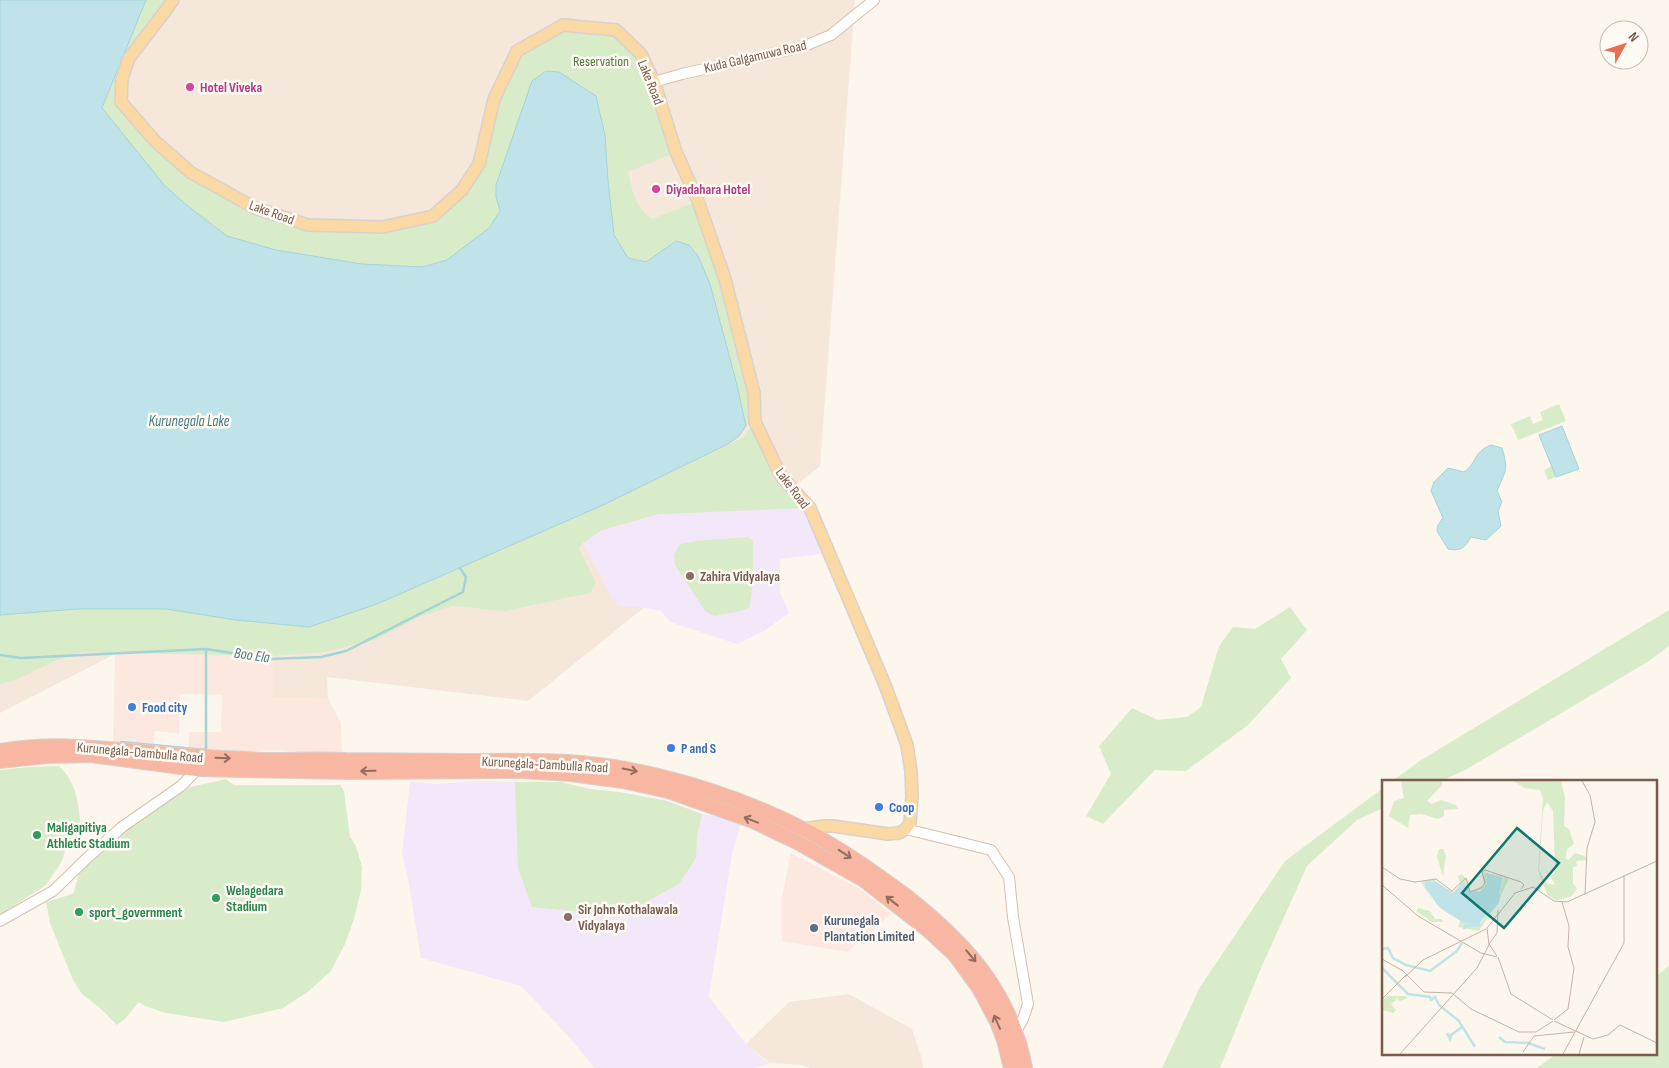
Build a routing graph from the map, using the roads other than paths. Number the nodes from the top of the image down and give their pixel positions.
1 (172, 0) edge
2 (874, 0) edge
3 (654, 82) junction
4 (0, 751) edge
5 (0, 761) edge
6 (196, 763) junction
7 (906, 829) junction
8 (800, 835) junction
9 (0, 921) edge
10 (1010, 1036) junction
11 (1011, 1068) edge
12 (1024, 1068) edge

1 - 3 main road, Lake Road
2 - 3 street, Kuda Galgamuwa Road
3 - 7 main road, Lake Road
4 - 6 highway, Kurunegala-Dambulla Road
5 - 6 highway, Kurunegala-Dambulla Road
6 - 8 highway, Kurunegala-Dambulla Road
6 - 9 street
7 - 8 main road
7 - 10 street
8 - 10 highway, Kurunegala-Dambulla Road
10 - 11 highway, Kurunegala-Dambulla Road
10 - 12 highway, Kurunegala-Dambulla Road

